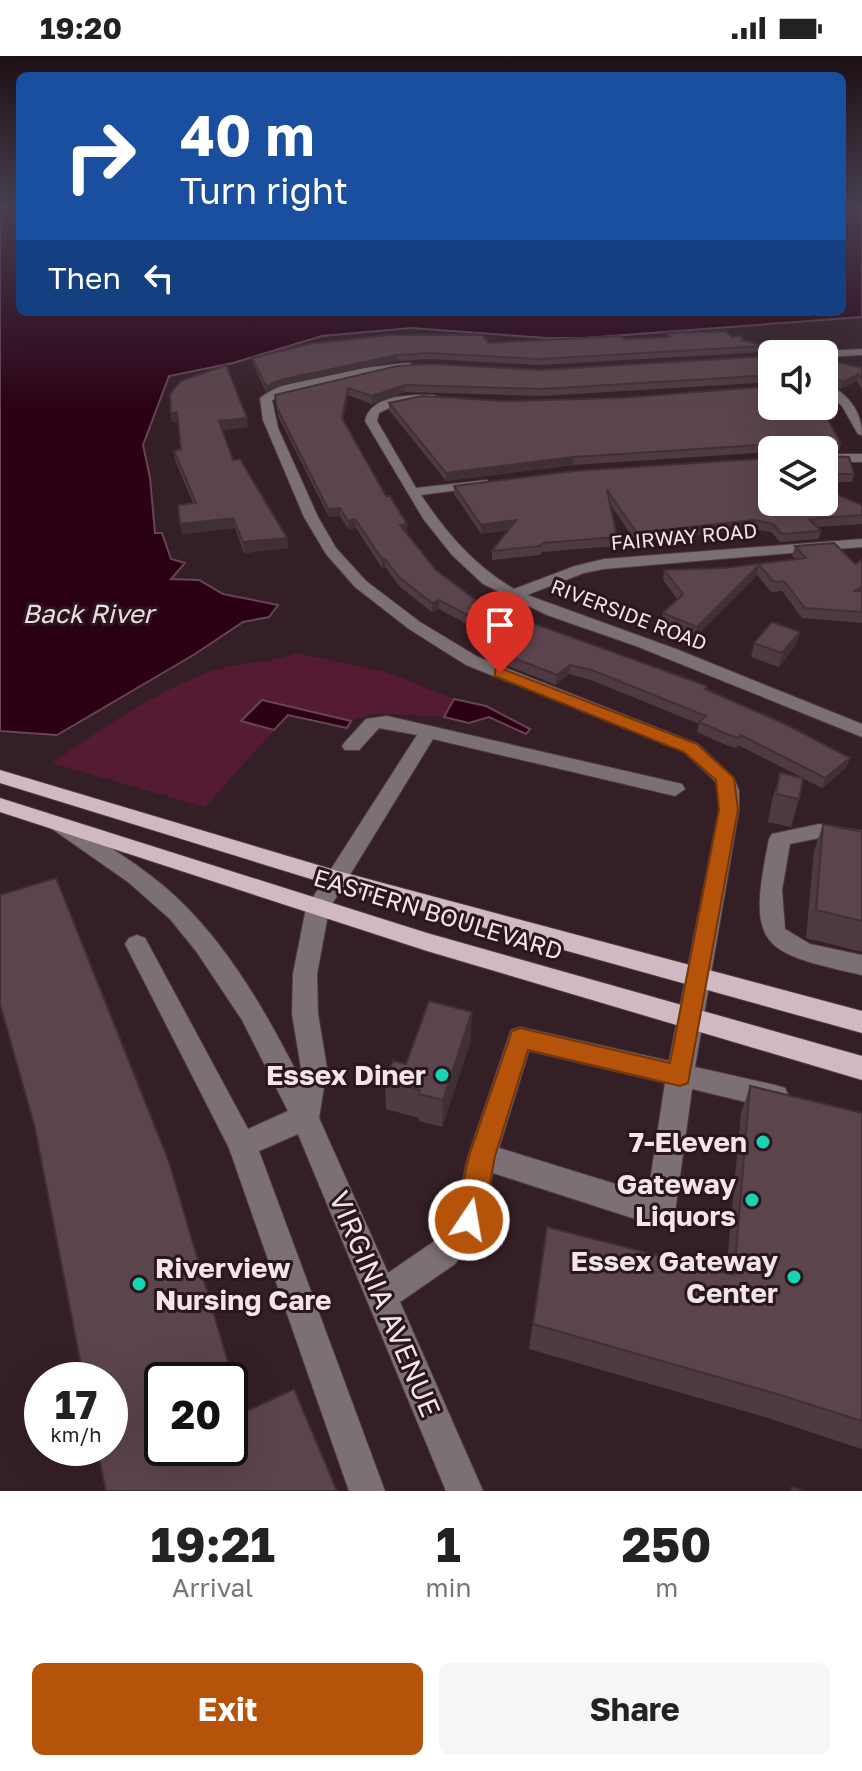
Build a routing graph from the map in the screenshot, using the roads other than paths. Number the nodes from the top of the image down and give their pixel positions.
1 (862, 352) edge
2 (838, 353) edge
3 (431, 365) edge
4 (397, 367) junction
5 (416, 389) junction
6 (838, 395) edge
7 (448, 399) edge
8 (862, 431) edge
9 (838, 458) edge
10 (862, 458) edge
11 (491, 482) edge
12 (414, 492) junction
13 (862, 543) edge
14 (515, 594) junction
15 (862, 731) edge
16 (428, 732) junction
17 (352, 746) dead end
18 (4, 778) edge
19 (675, 789) dead end
20 (0, 805) edge
21 (53, 822) junction
22 (862, 838) edge
23 (337, 879) junction
24 (318, 908) junction
25 (137, 944) dead end
26 (862, 965) edge
27 (700, 980) junction
28 (691, 1020) junction
29 (862, 1022) edge
30 (862, 1068) edge
31 (680, 1075) junction
32 (805, 1104) edge
33 (305, 1117) junction
34 (242, 1145) junction
35 (482, 1156) junction
36 (382, 1296) junction
37 (367, 1491) edge
38 (465, 1491) edge

1 - 2 street
3 - 4 street
4 - 5 street
4 - 27 street
5 - 7 street
5 - 12 street, RIVERSIDE ROAD
6 - 8 street
9 - 10 street
11 - 12 street
12 - 14 street, RIVERSIDE ROAD
13 - 14 street, FAIRWAY ROAD
14 - 15 street, RIVERSIDE ROAD
16 - 17 street
16 - 19 street
16 - 23 street
18 - 23 main road, EASTERN BOULEVARD
20 - 21 main road, EASTERN BOULEVARD
21 - 24 main road, EASTERN BOULEVARD
21 - 33 street, VIRGINIA AVENUE
22 - 26 street
23 - 24 street
23 - 27 main road, EASTERN BOULEVARD
24 - 28 main road, EASTERN BOULEVARD
24 - 33 street
25 - 34 street
27 - 28 street
27 - 29 main road, EASTERN BOULEVARD
28 - 30 main road, EASTERN BOULEVARD
28 - 31 street
31 - 32 street
31 - 35 street
31 - 35 street
33 - 34 street
33 - 36 street, VIRGINIA AVENUE
34 - 37 street
35 - 36 street
36 - 38 street, VIRGINIA AVENUE

